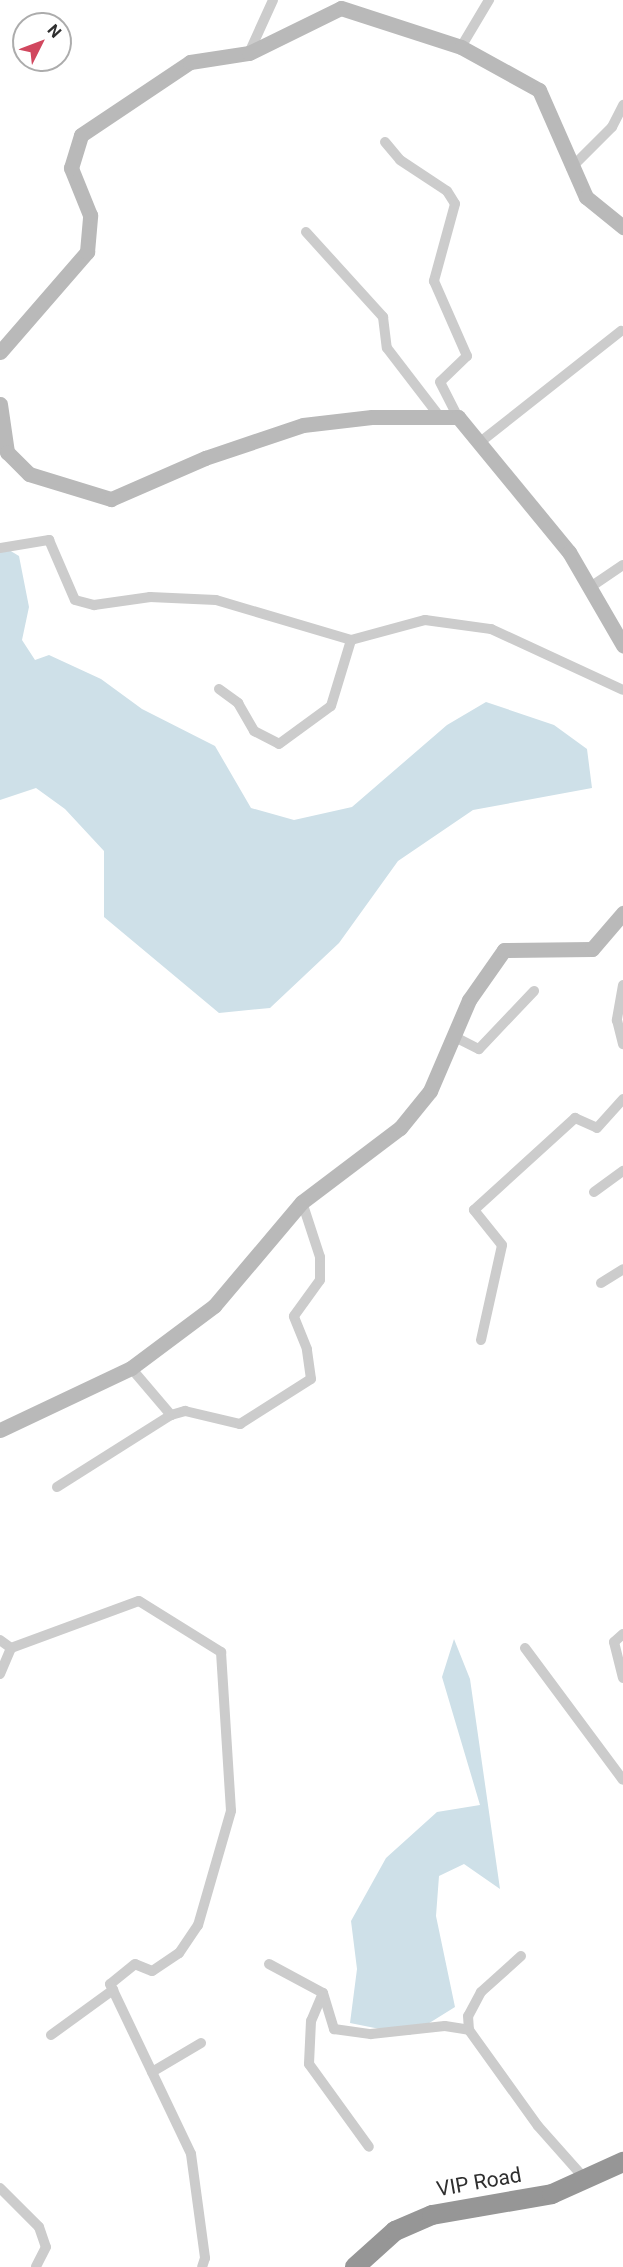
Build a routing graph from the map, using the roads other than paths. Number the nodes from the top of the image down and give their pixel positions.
1 (273, 0) edge
2 (489, 0) edge
3 (461, 47) junction
4 (249, 53) junction
5 (623, 105) edge
6 (385, 142) dead end
7 (571, 168) junction
8 (623, 227) edge
9 (306, 232) dead end
10 (621, 331) dead end
11 (0, 352) edge
12 (0, 404) edge
13 (440, 417) junction
14 (458, 417) junction
15 (479, 443) junction
16 (0, 548) edge
17 (623, 566) edge
18 (589, 588) junction
19 (351, 640) junction
20 (623, 645) edge
21 (219, 689) dead end
22 (623, 690) edge
23 (623, 913) edge
24 (623, 985) edge
25 (534, 991) dead end
26 (453, 1036) junction
27 (623, 1044) edge
28 (623, 1099) edge
29 (623, 1171) edge
30 (594, 1192) dead end
31 (302, 1203) junction
32 (623, 1269) edge
33 (601, 1283) dead end
34 (481, 1340) dead end
35 (131, 1368) junction
36 (171, 1415) junction
37 (0, 1430) edge
38 (57, 1487) dead end
39 (623, 1634) edge
40 (0, 1640) edge
41 (11, 1648) junction
42 (525, 1648) dead end
43 (0, 1674) edge
44 (623, 1678) edge
45 (623, 1780) edge
46 (521, 1956) dead end
47 (269, 1964) dead end
48 (113, 1990) junction
49 (323, 1993) junction
50 (469, 2030) junction
51 (51, 2035) dead end
52 (201, 2043) dead end
53 (152, 2072) junction
54 (369, 2147) dead end
55 (623, 2162) edge
56 (585, 2178) junction
57 (0, 2188) edge
58 (36, 2267) edge
59 (202, 2267) edge
60 (355, 2267) edge

1 - 4 street
2 - 3 street
3 - 4 street
3 - 7 street
4 - 11 street
5 - 7 street
6 - 14 street
7 - 8 street
9 - 13 street
10 - 15 street
12 - 13 street
13 - 14 street
14 - 15 street
15 - 18 street
16 - 19 street
17 - 18 street
18 - 20 street
19 - 21 street
19 - 22 street
23 - 26 street
24 - 27 street
25 - 26 street
26 - 31 street
28 - 34 street
29 - 30 street
31 - 35 street
31 - 36 street
32 - 33 street
35 - 36 street
35 - 37 street
36 - 38 street
39 - 44 street
40 - 41 street
41 - 43 street
41 - 48 street
42 - 45 street
46 - 50 street
47 - 49 street
48 - 51 street
48 - 53 street
49 - 50 street
49 - 54 street
50 - 56 street
52 - 53 street
53 - 59 street
55 - 56 highway, VIP Road
56 - 60 highway, VIP Road
57 - 58 street

